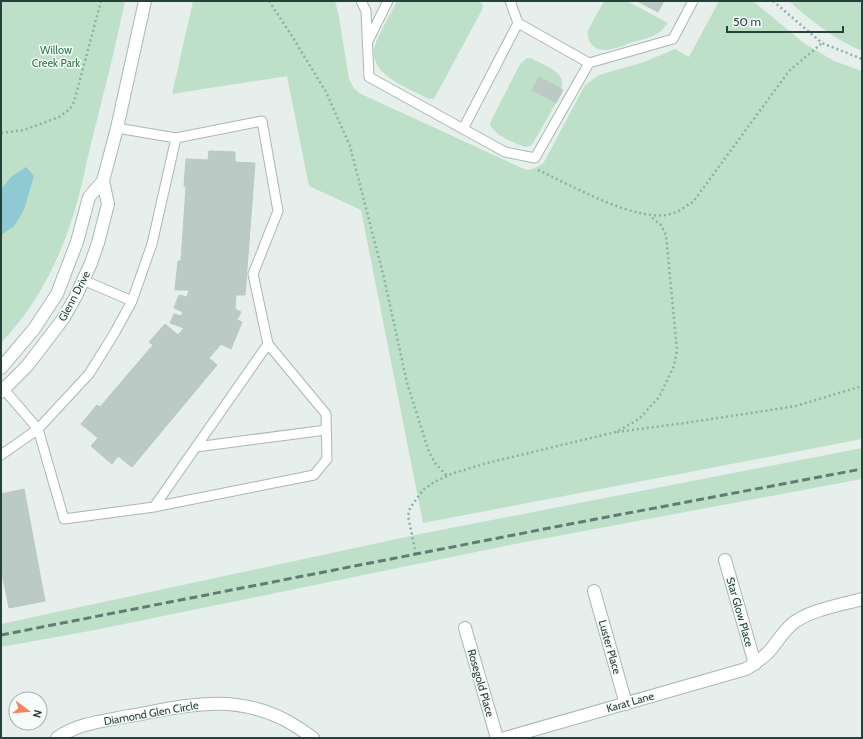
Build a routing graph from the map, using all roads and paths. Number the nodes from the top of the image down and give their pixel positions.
1 (100, 1) edge
2 (145, 1) edge
3 (269, 1) edge
4 (361, 1) edge
5 (388, 1) edge
6 (510, 1) edge
7 (693, 1) edge
8 (773, 1) edge
9 (518, 23) junction
10 (368, 41) junction
11 (822, 43) junction
12 (862, 59) edge
13 (589, 63) junction
14 (117, 128) junction
15 (463, 129) junction
16 (1, 132) edge
17 (176, 138) junction
18 (525, 156) junction
19 (103, 181) junction
20 (650, 216) junction
21 (84, 280) junction
22 (132, 301) junction
23 (268, 344) junction
24 (1, 368) edge
25 (862, 386) edge
26 (2, 389) edge
27 (38, 429) junction
28 (326, 430) junction
29 (616, 432) junction
30 (196, 447) junction
31 (1, 455) edge
32 (447, 476) junction
33 (154, 507) junction
34 (416, 554) dead end
35 (725, 560) dead end
36 (594, 591) dead end
37 (862, 599) edge
38 (465, 628) dead end
39 (755, 664) junction
40 (626, 704) junction
41 (57, 738) edge
42 (313, 738) edge
43 (497, 738) edge
44 (505, 738) edge

1 - 16 path
2 - 14 street, Glenn Drive
3 - 32 path
4 - 10 lane
5 - 10 lane
6 - 9 lane
7 - 13 lane
8 - 11 path
9 - 13 lane
9 - 15 lane
10 - 15 lane
11 - 12 path
11 - 20 path
13 - 18 lane
14 - 17 lane
14 - 19 street, Glenn Drive
15 - 18 lane
17 - 22 lane
17 - 23 lane
18 - 20 path
19 - 21 street, Glenn Drive
19 - 24 street, Glenn Drive
20 - 29 path
21 - 22 lane
21 - 26 street, Glenn Drive
22 - 27 lane
23 - 28 lane
23 - 30 lane
25 - 29 path
26 - 27 lane
27 - 31 lane
27 - 33 lane
28 - 30 lane
28 - 33 lane
29 - 32 path
30 - 33 lane
32 - 34 path
35 - 39 street, Star Glow Place
36 - 40 street, Luster Place
37 - 39 street, Karat Lane
38 - 43 street, Rosegold Place
39 - 40 street, Karat Lane
40 - 44 street, Karat Lane
41 - 42 street, Diamond Glen Circle

